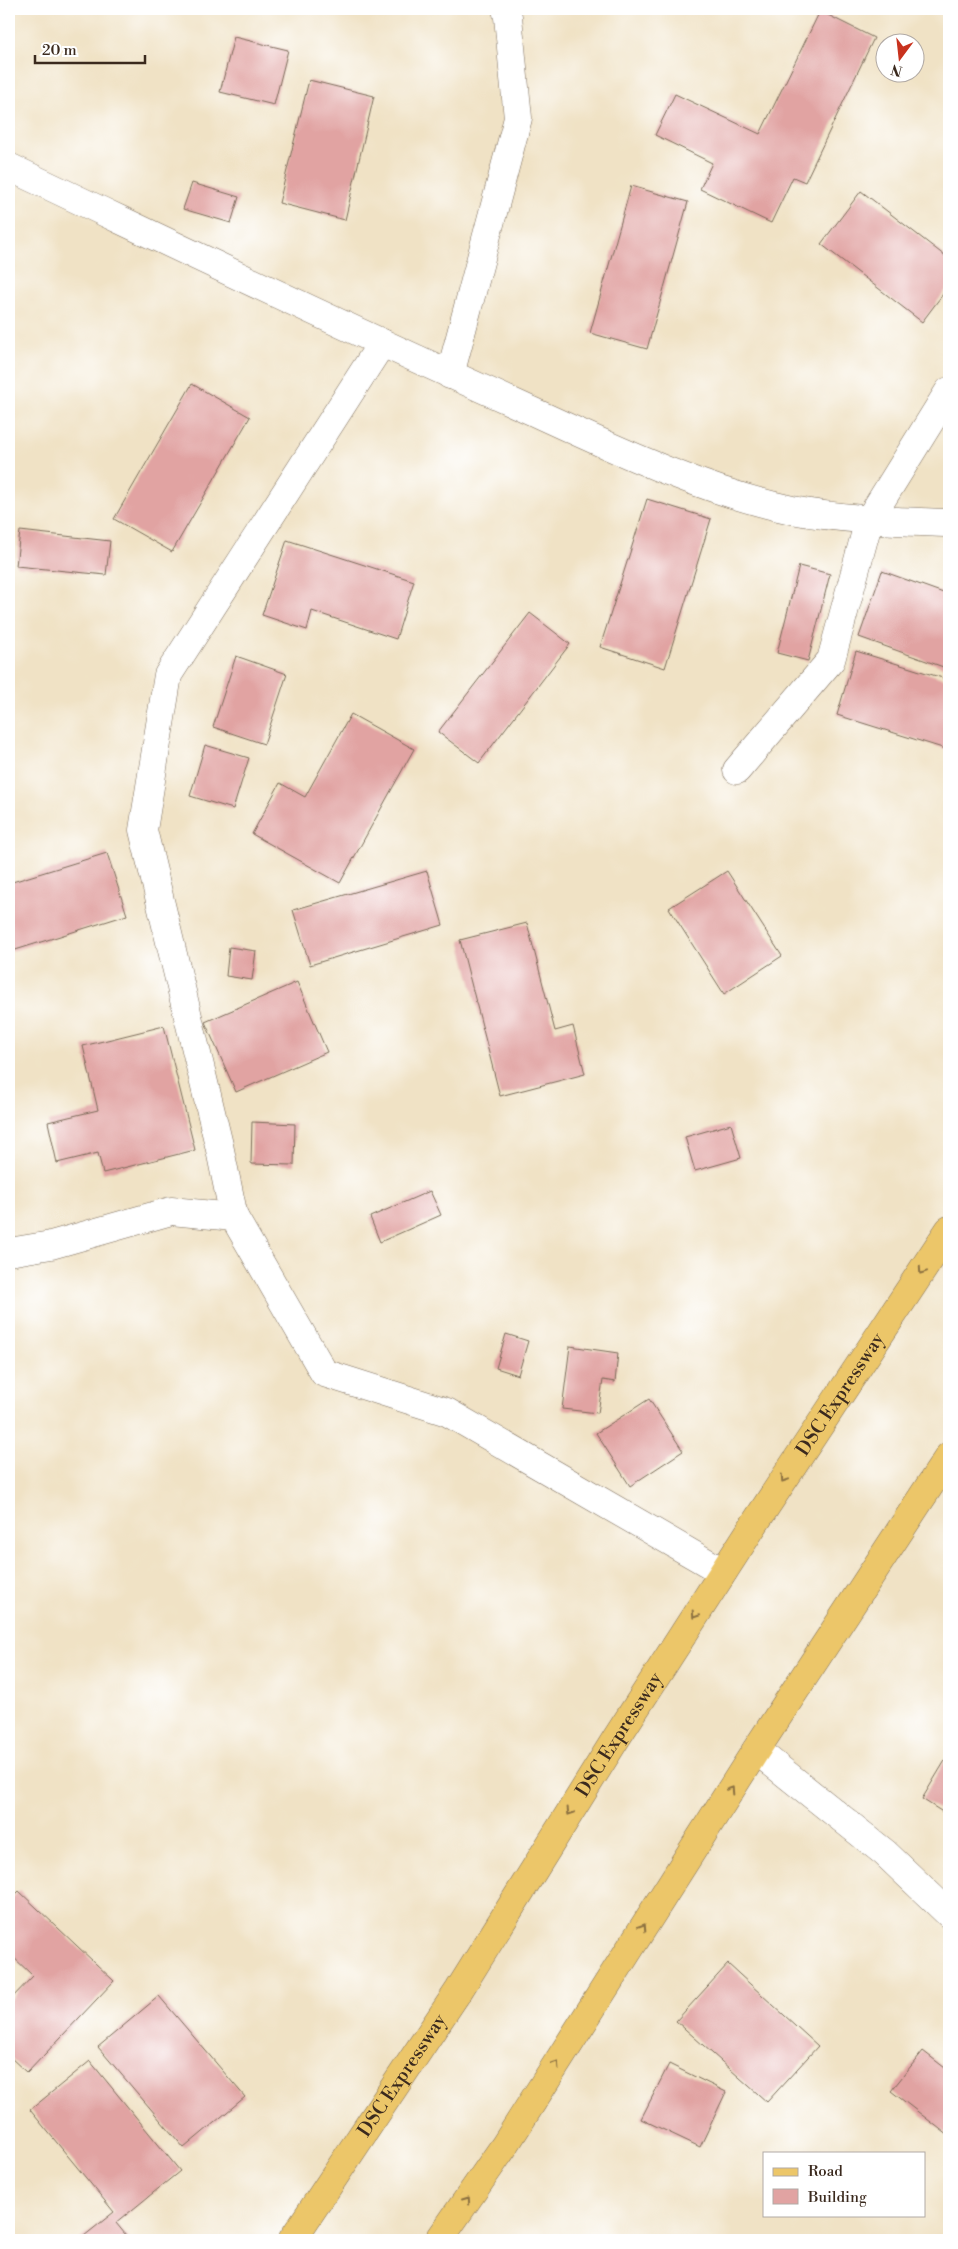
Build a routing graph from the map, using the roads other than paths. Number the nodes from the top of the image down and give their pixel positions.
1 (506, 9) edge
2 (9, 167) edge
3 (382, 343) junction
4 (450, 375) junction
5 (949, 391) edge
6 (869, 520) junction
7 (949, 523) edge
8 (737, 770) dead end
9 (234, 1217) junction
10 (949, 1230) edge
11 (9, 1252) edge
12 (949, 1456) edge
13 (723, 1572) junction
14 (756, 1750) junction
15 (949, 1914) edge
16 (292, 2240) edge
17 (439, 2240) edge

1 - 4 street
2 - 3 street
3 - 4 street
3 - 9 street
4 - 6 street
5 - 6 street
6 - 7 street
6 - 8 street
9 - 11 street
9 - 13 street
10 -> 13 main road, DSC Expressway
12 - 14 main road
13 -> 16 main road, DSC Expressway
14 - 15 street
17 -> 14 main road

